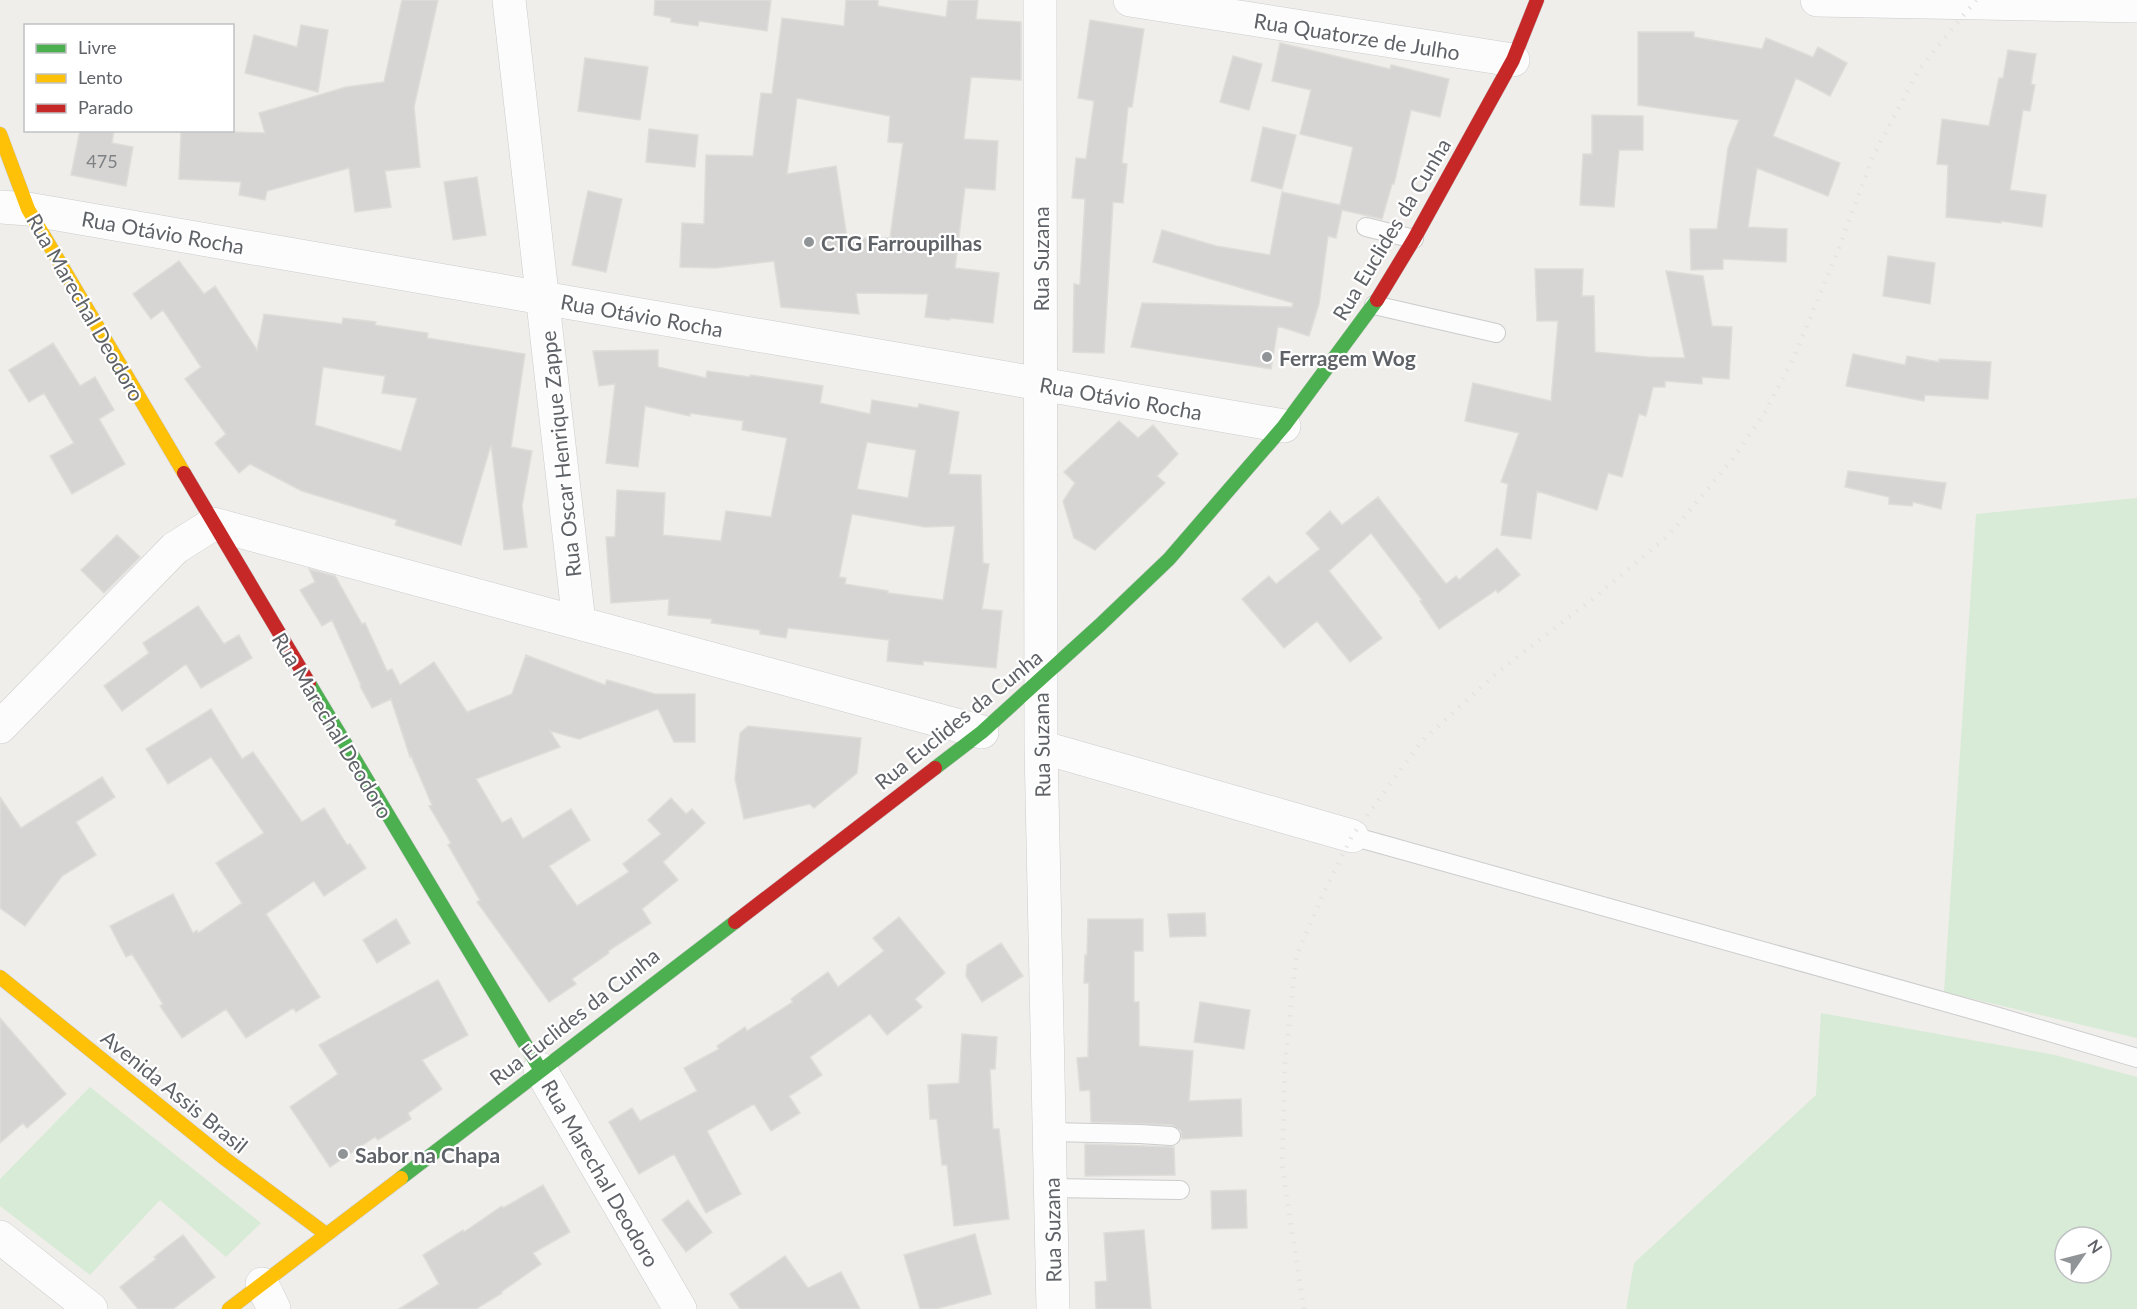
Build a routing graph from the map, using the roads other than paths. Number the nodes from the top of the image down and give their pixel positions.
1 (509, 0) edge
2 (1040, 0) edge
3 (1130, 0) edge
4 (1537, 0) edge
5 (1817, 0) edge
6 (2137, 6) edge
7 (1513, 60) junction
8 (0, 134) edge
9 (14, 208) edge
10 (1366, 227) dead end
11 (1414, 239) junction
12 (543, 298) junction
13 (1374, 304) junction
14 (1496, 333) dead end
15 (1040, 384) junction
16 (1284, 426) junction
17 (213, 524) junction
18 (579, 622) junction
19 (1040, 681) junction
20 (0, 727) edge
21 (982, 732) junction
22 (1041, 747) junction
23 (1352, 836) joint
24 (0, 977) edge
25 (2137, 1058) edge
26 (540, 1070) junction
27 (1050, 1132) junction
28 (1171, 1136) dead end
29 (1051, 1188) junction
30 (1180, 1190) dead end
31 (326, 1234) junction
32 (0, 1237) edge
33 (268, 1296) edge
34 (92, 1309) edge
35 (229, 1309) edge
36 (680, 1309) edge
37 (1053, 1309) edge

1 - 12 street, Rua Oscar Henrique Zappe
2 - 15 street, Rua Suzana
3 - 7 street, Rua Quatorze de Julho
4 - 7 main road, Rua Euclides da Cunha
5 - 6 street
7 - 11 main road, Rua Euclides da Cunha
8 - 9 main road, Rua Marechal Deodoro
9 - 12 street, Rua Otávio Rocha
9 - 17 main road, Rua Marechal Deodoro
10 - 11 lane
11 - 13 main road, Rua Euclides da Cunha
12 - 15 street, Rua Otávio Rocha
12 - 18 street, Rua Oscar Henrique Zappe
13 - 14 lane
13 - 16 main road, Rua Euclides da Cunha
15 - 16 street, Rua Otávio Rocha
15 - 19 street, Rua Suzana
16 - 19 main road, Rua Euclides da Cunha
17 - 18 street
17 - 20 street
17 - 26 main road, Rua Marechal Deodoro
18 - 21 street
19 - 21 main road, Rua Euclides da Cunha
19 - 22 street, Rua Suzana
21 - 26 main road, Rua Euclides da Cunha
22 - 23 street
22 - 27 street, Rua Suzana
23 - 25 lane
24 - 31 main road, Avenida Assis Brasil
26 - 31 main road, Rua Euclides da Cunha
26 - 36 street, Rua Marechal Deodoro
27 - 28 lane
27 - 29 street, Rua Suzana
29 - 30 lane
29 - 37 street, Rua Suzana
31 - 33 main road, Rua Euclides da Cunha
32 - 34 street
33 - 35 main road, Rua Euclides da Cunha

